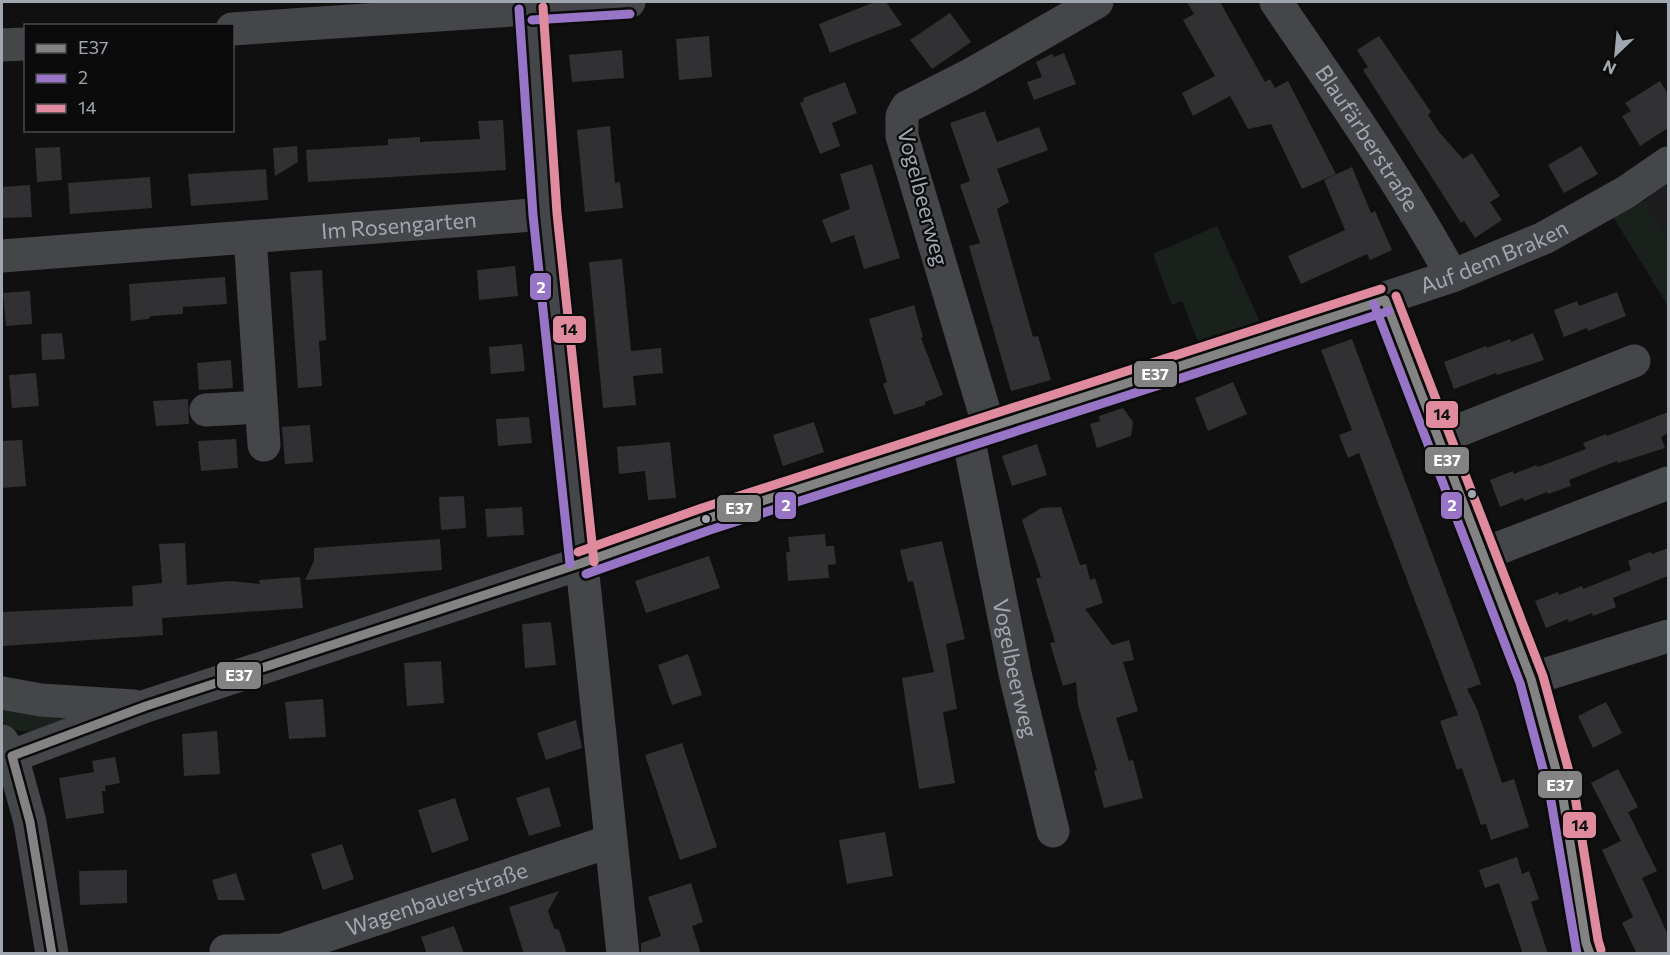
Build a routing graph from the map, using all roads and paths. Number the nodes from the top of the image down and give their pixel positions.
1 (629, 2) edge
2 (1097, 2) edge
3 (1276, 2) edge
4 (531, 8) junction
5 (234, 29) edge
6 (24, 44) edge
7 (2, 45) edge
8 (1668, 163) edge
9 (545, 214) junction
10 (250, 237) junction
11 (2, 256) edge
12 (1452, 276) junction
13 (1385, 300) junction
14 (1634, 361) dead end
15 (261, 407) junction
16 (206, 410) dead end
17 (979, 432) junction
18 (1437, 439) junction
19 (264, 445) dead end
20 (1668, 483) edge
21 (1481, 555) junction
22 (582, 563) junction
23 (1668, 636) edge
24 (1531, 679) junction
25 (2, 693) edge
26 (146, 706) junction
27 (7, 749) edge
28 (1053, 831) dead end
29 (611, 841) junction
30 (226, 951) dead end
31 (52, 954) edge
32 (623, 954) edge
33 (1590, 954) edge

1 - 4 street
2 - 17 street, Vogelbeerweg
3 - 12 street, Blaufärberstraße
4 - 5 street
4 - 9 street
6 - 7 street
8 - 12 street, Auf dem Braken
9 - 10 street, Im Rosengarten
9 - 22 street
10 - 11 street, Im Rosengarten
10 - 15 street
12 - 13 street, Auf dem Braken
13 - 17 street, Auf dem Braken
13 - 18 street
14 - 18 street
15 - 16 street
15 - 19 street
17 - 22 street, Auf dem Braken
17 - 28 street, Vogelbeerweg
18 - 21 street
20 - 21 street
21 - 24 street
22 - 26 street, Auf dem Braken
22 - 29 street
23 - 24 street
24 - 33 street
25 - 26 street, Auf dem Braken
26 - 27 street, Auf dem Braken
27 - 31 street
29 - 30 street, Wagenbauerstraße
29 - 32 street

